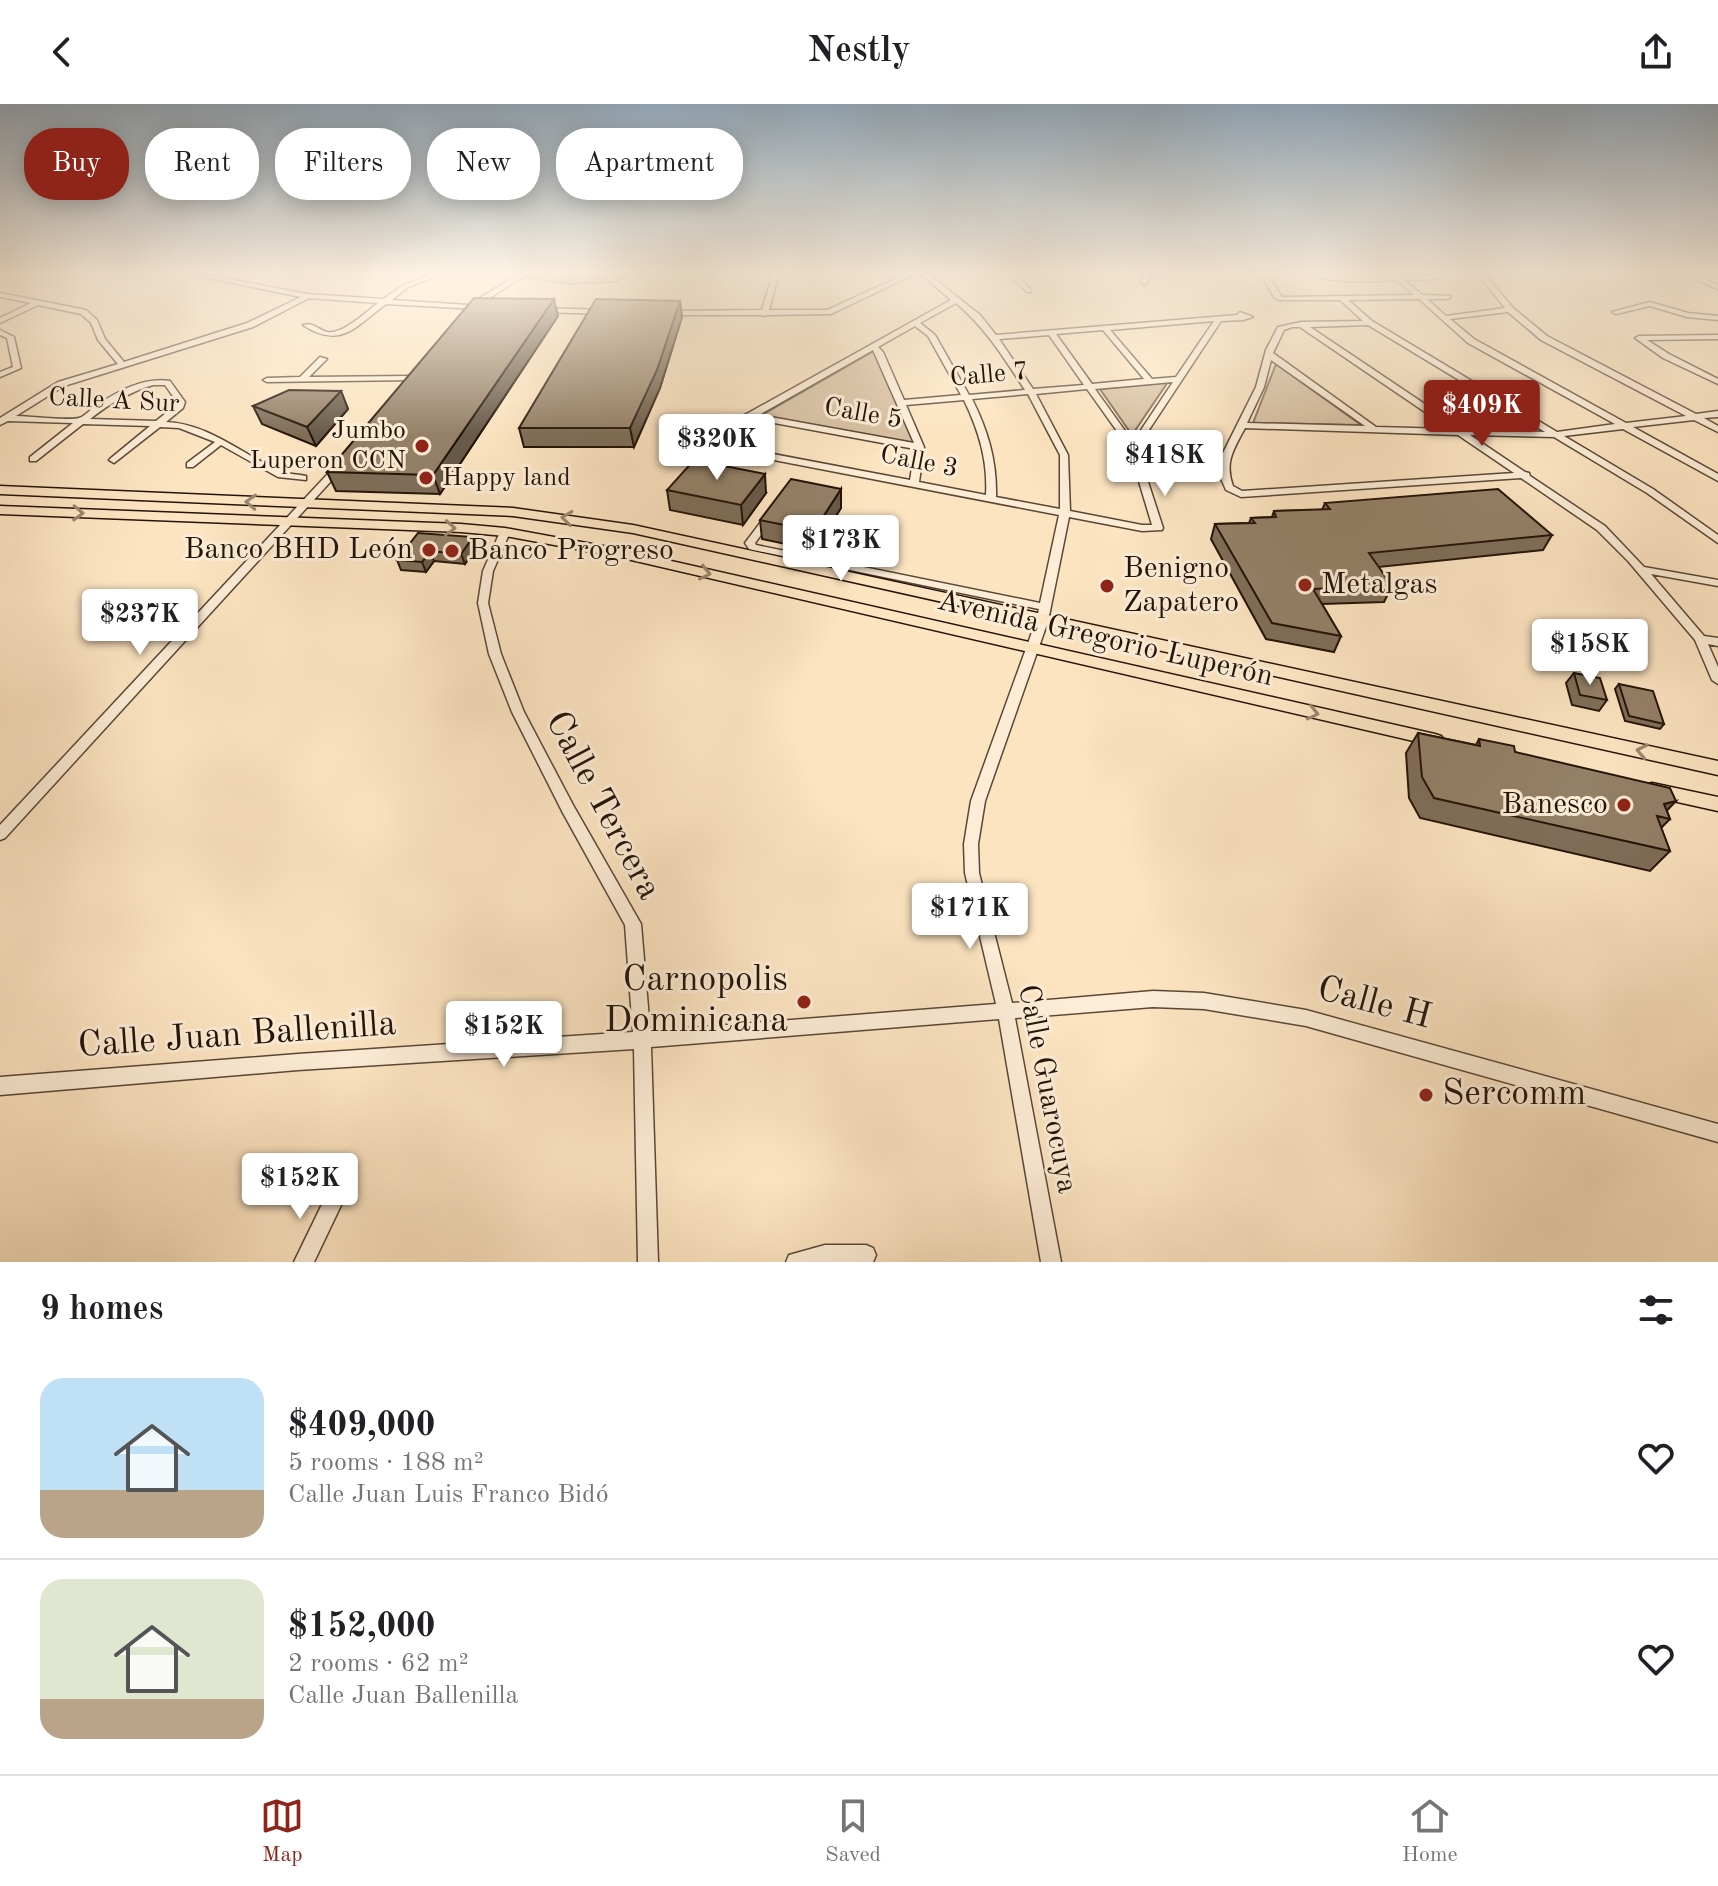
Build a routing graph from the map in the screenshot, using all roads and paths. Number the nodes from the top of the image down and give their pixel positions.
1 (95, 327) edge
2 (243, 327) edge
3 (311, 327) edge
4 (352, 327) edge
5 (909, 327) edge
6 (921, 327) edge
7 (984, 327) edge
8 (1119, 327) edge
9 (1213, 327) edge
10 (1289, 327) edge
11 (1306, 327) edge
12 (1376, 327) edge
13 (1455, 327) edge
14 (1531, 327) edge
15 (1105, 328) junction
16 (0, 332) edge
17 (1051, 332) junction
18 (994, 337) junction
19 (1718, 337) edge
20 (874, 347) junction
21 (1270, 355) junction
22 (323, 359) dead end
23 (122, 364) junction
24 (421, 367) edge
25 (1718, 370) edge
26 (1698, 372) junction
27 (1, 375) edge
28 (412, 378) junction
29 (303, 379) junction
30 (1177, 379) junction
31 (267, 380) dead end
32 (1150, 381) junction
33 (1718, 382) edge
34 (1089, 386) junction
35 (1030, 391) junction
36 (402, 392) edge
37 (965, 397) junction
38 (901, 403) junction
39 (1718, 414) edge
40 (752, 416) junction
41 (1696, 418) junction
42 (2, 419) edge
43 (84, 420) junction
44 (158, 422) junction
45 (1242, 425) junction
46 (1628, 428) junction
47 (1374, 429) junction
48 (1718, 429) edge
49 (1461, 431) junction
50 (1553, 435) junction
51 (675, 438) dead end
52 (221, 441) junction
53 (702, 443) junction
54 (920, 447) junction
55 (1133, 448) junction
56 (33, 459) dead end
57 (114, 460) dead end
58 (344, 461) edge
59 (190, 465) dead end
60 (1526, 475) junction
61 (303, 478) dead end
62 (1718, 478) edge
63 (914, 483) junction
64 (0, 490) edge
65 (991, 498) junction
66 (306, 504) junction
67 (776, 509) edge
68 (0, 510) edge
69 (1065, 512) junction
70 (290, 522) junction
71 (505, 532) junction
72 (1718, 540) edge
73 (1639, 569) junction
74 (1718, 583) edge
75 (1044, 614) junction
76 (1700, 639) junction
77 (1718, 642) edge
78 (1033, 649) junction
79 (1718, 680) edge
80 (1455, 745) edge
81 (1718, 768) edge
82 (1641, 787) edge
83 (1718, 804) edge
84 (0, 834) edge
85 (1005, 1009) junction
86 (642, 1040) junction
87 (0, 1086) edge
88 (1718, 1133) edge
89 (335, 1199) dead end
90 (866, 1255) dead end
91 (304, 1262) edge
92 (648, 1262) edge
93 (796, 1262) edge
94 (1051, 1262) edge

1 - 23 street
2 - 23 street
3 - 4 street
5 - 20 street
6 - 37 street
7 - 18 street, Calle Guarocuya
8 - 15 street
9 - 30 street
10 - 21 street
11 - 49 street
12 - 50 street
13 - 46 street
14 - 41 street
15 - 17 street
15 - 32 street
16 - 27 street
17 - 18 street
17 - 34 street
18 - 35 street, Calle Guarocuya
19 - 26 street
20 - 38 street
20 - 40 street
21 - 45 street
21 - 47 street
22 - 29 street
23 - 42 street
24 - 28 street
25 - 26 street
26 - 33 street
28 - 29 street
28 - 36 street
29 - 31 street
30 - 32 street, Calle 7
30 - 55 street
32 - 34 street, Calle 7
34 - 35 street, Calle 7
34 - 55 street
35 - 37 street, Calle 7
35 - 69 street, Calle Guarocuya
37 - 38 street, Calle 7
37 - 65 street
38 - 54 street
39 - 41 street
40 - 53 street
40 - 54 street, Calle 5
41 - 46 street
41 - 48 street
42 - 43 street, Calle A Sur
43 - 44 street, Calle A Sur
43 - 44 street
43 - 56 street
44 - 52 street, Calle A Sur
44 - 57 street
45 - 47 street
45 - 60 street
46 - 50 street
46 - 62 street
47 - 49 street
49 - 50 street
49 - 60 street
50 - 72 street
51 - 53 street, Calle 3
52 - 59 street
52 - 61 street, Calle A Sur
53 - 63 street, Calle 3
54 - 63 street
55 - 69 street, Calle 3
58 - 66 street
60 - 73 street
63 - 65 street, Calle 3
66 -> 64 main road, Avenida Gregorio Luperón
65 - 69 street, Calle 3
66 - 70 street
75 -> 66 main road, Avenida Gregorio Luperón
67 - 75 street
68 -> 70 main road, Avenida Gregorio Luperón
69 - 75 street, Calle Guarocuya
70 -> 71 main road, Avenida Gregorio Luperón
70 - 84 street
71 -> 78 main road, Avenida Gregorio Luperón
71 - 86 street, Calle Tercera
73 - 74 street
73 - 76 street
75 - 78 street, Calle Guarocuya
81 -> 75 main road, Avenida Gregorio Luperón
76 - 77 street
76 - 79 street
78 -> 80 main road, Avenida Gregorio Luperón
78 - 85 street, Calle Guarocuya
82 - 83 main road
85 - 86 street, Calle Juan Ballenilla
85 - 88 street, Calle H
85 - 94 street, Calle Guarocuya
86 - 87 street, Calle Juan Ballenilla
86 - 92 street, Calle Tercera
89 - 91 street
90 - 93 street

